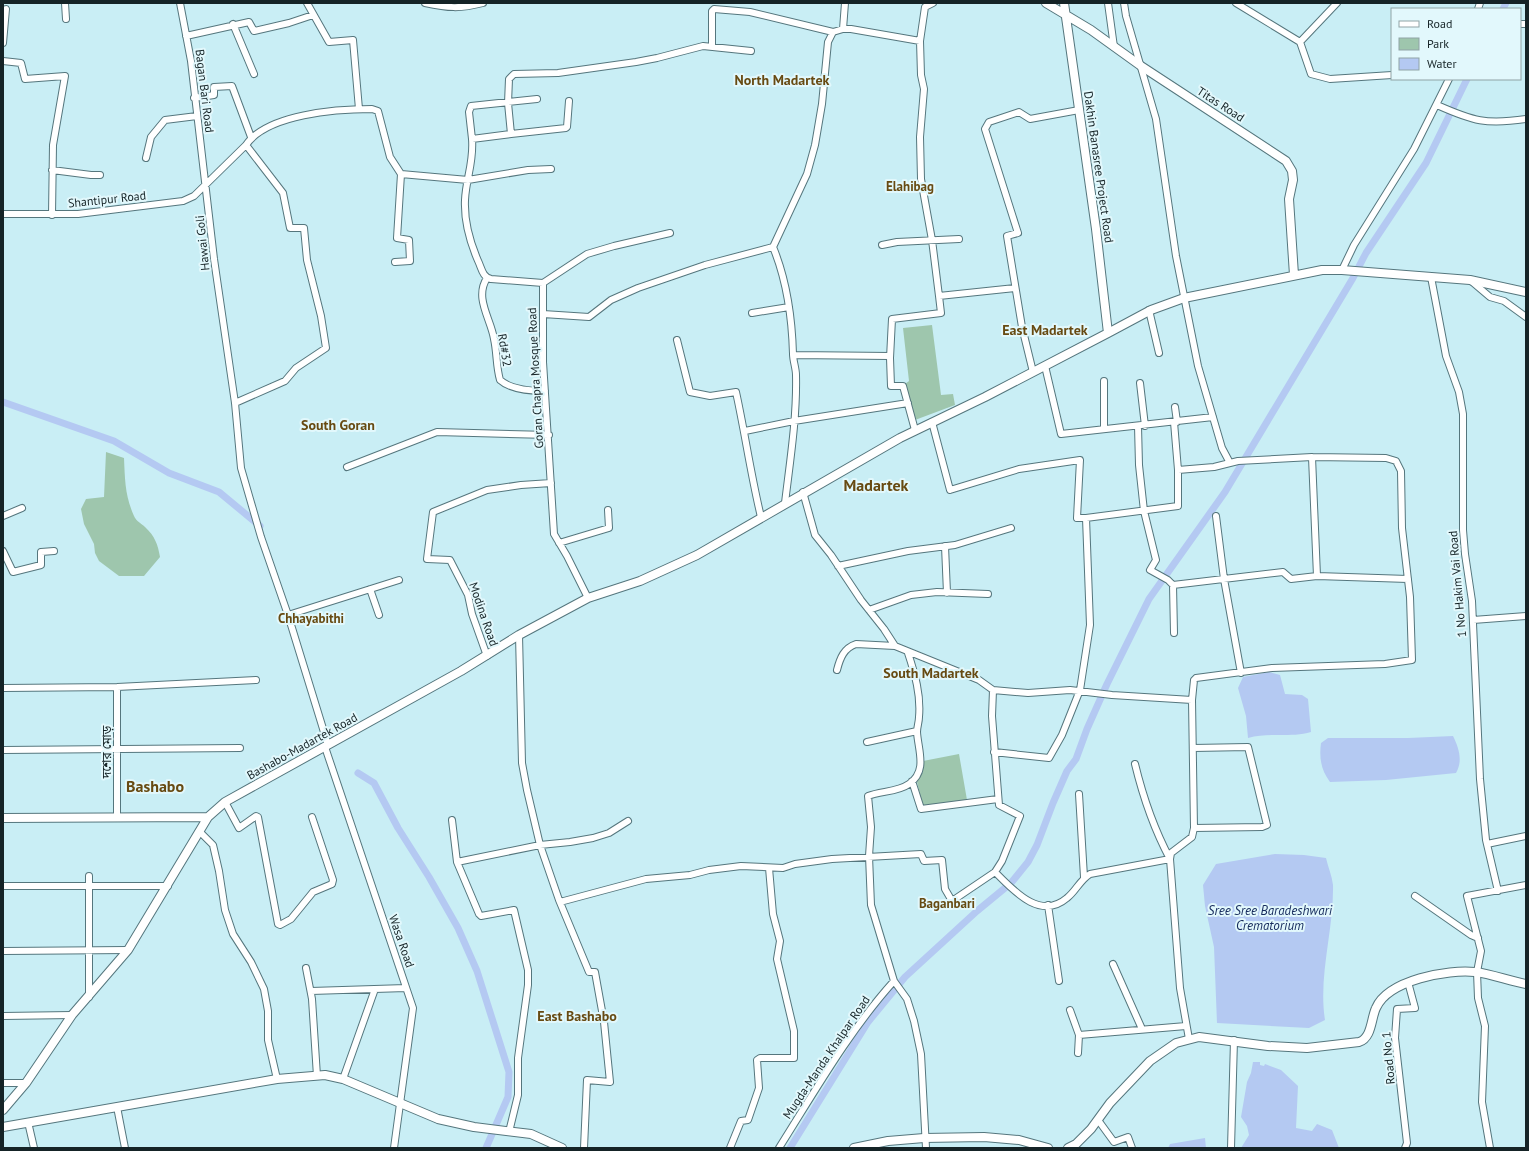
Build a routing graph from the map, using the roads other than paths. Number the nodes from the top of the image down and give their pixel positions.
1 (65, 3) edge
2 (180, 3) edge
3 (425, 3) edge
4 (483, 3) edge
5 (845, 3) edge
6 (933, 3) edge
7 (1046, 3) edge
8 (1064, 3) edge
9 (1108, 3) edge
10 (1124, 3) edge
11 (1236, 3) edge
12 (1338, 3) edge
13 (309, 4) edge
14 (3, 10) edge
15 (313, 16) junction
16 (1066, 16) junction
17 (66, 19) dead end
18 (233, 24) junction
19 (843, 29) junction
20 (833, 32) junction
21 (186, 36) junction
22 (920, 41) junction
23 (1300, 42) junction
24 (3, 43) edge
25 (712, 46) junction
26 (1114, 47) junction
27 (751, 51) dead end
28 (3, 60) edge
29 (1141, 66) junction
30 (254, 74) dead end
31 (1391, 76) edge
32 (1449, 80) edge
33 (194, 98) junction
34 (537, 99) dead end
35 (569, 101) dead end
36 (508, 103) junction
37 (1437, 105) junction
38 (359, 109) junction
39 (1078, 110) junction
40 (196, 116) junction
41 (1526, 119) edge
42 (511, 134) junction
43 (251, 137) junction
44 (472, 139) junction
45 (246, 145) junction
46 (146, 158) dead end
47 (551, 169) dead end
48 (52, 170) junction
49 (401, 174) junction
50 (100, 175) dead end
51 (468, 180) junction
52 (206, 183) junction
53 (3, 214) edge
54 (52, 215) junction
55 (670, 233) dead end
56 (959, 239) dead end
57 (932, 240) junction
58 (882, 245) dead end
59 (773, 247) junction
60 (395, 262) dead end
61 (1346, 271) junction
62 (1294, 275) junction
63 (1431, 277) junction
64 (486, 278) junction
65 (1470, 280) junction
66 (543, 283) junction
67 (1015, 288) junction
68 (1526, 292) edge
69 (939, 296) junction
70 (1184, 298) junction
71 (789, 307) junction
72 (1149, 310) junction
73 (752, 313) dead end
74 (542, 314) junction
75 (1526, 317) edge
76 (1108, 334) junction
77 (677, 340) dead end
78 (1159, 353) dead end
79 (793, 355) junction
80 (890, 356) junction
81 (1045, 366) junction
82 (1033, 372) junction
83 (1104, 381) dead end
84 (1140, 383) dead end
85 (545, 391) junction
86 (235, 403) junction
87 (908, 403) junction
88 (1175, 407) dead end
89 (1213, 417) junction
90 (794, 421) junction
91 (932, 422) junction
92 (1175, 422) junction
93 (1138, 426) junction
94 (1145, 426) junction
95 (1104, 429) junction
96 (915, 430) junction
97 (744, 431) junction
98 (549, 435) junction
99 (1312, 457) junction
100 (1230, 462) junction
101 (347, 468) dead end
102 (1178, 470) junction
103 (551, 483) junction
104 (803, 492) junction
105 (785, 503) junction
106 (22, 508) dead end
107 (608, 510) dead end
108 (1144, 512) junction
109 (3, 516) edge
110 (1216, 516) dead end
111 (761, 517) junction
112 (1086, 518) junction
113 (1011, 528) dead end
114 (262, 537) joint
115 (559, 543) junction
116 (945, 546) junction
117 (3, 551) edge
118 (54, 551) dead end
119 (838, 566) junction
120 (1318, 576) junction
121 (1408, 578) junction
122 (1224, 579) junction
123 (399, 580) dead end
124 (1172, 585) junction
125 (370, 589) junction
126 (947, 593) junction
127 (988, 594) dead end
128 (588, 598) junction
129 (869, 610) junction
130 (288, 615) junction
131 (379, 615) dead end
132 (1526, 616) edge
133 (1473, 620) junction
134 (1174, 633) dead end
135 (519, 635) junction
136 (895, 646) junction
137 (908, 653) junction
138 (487, 656) junction
139 (837, 670) dead end
140 (1241, 673) junction
141 (256, 680) dead end
142 (117, 687) junction
143 (3, 688) edge
144 (994, 690) junction
145 (1080, 690) junction
146 (1192, 700) junction
147 (917, 731) junction
148 (867, 742) dead end
149 (326, 746) junction
150 (240, 748) dead end
151 (1193, 748) junction
152 (3, 750) edge
153 (118, 750) junction
154 (994, 752) junction
155 (1134, 764) dead end
156 (912, 781) junction
157 (1079, 794) dead end
158 (998, 799) junction
159 (225, 802) junction
160 (117, 816) junction
161 (208, 817) junction
162 (312, 817) dead end
163 (3, 818) edge
164 (452, 820) dead end
165 (628, 821) dead end
166 (1194, 828) junction
167 (199, 831) junction
168 (1526, 836) edge
169 (1487, 844) junction
170 (540, 845) junction
171 (869, 856) junction
172 (1170, 859) junction
173 (457, 862) junction
174 (769, 868) junction
175 (995, 872) junction
176 (89, 876) dead end
177 (1084, 877) junction
178 (1526, 885) edge
179 (3, 886) edge
180 (88, 886) junction
181 (168, 886) junction
182 (1498, 892) junction
183 (1415, 896) dead end
184 (560, 902) junction
185 (1048, 905) junction
186 (1478, 938) junction
187 (128, 950) junction
188 (3, 951) edge
189 (89, 951) junction
190 (1113, 964) dead end
191 (306, 968) dead end
192 (1477, 972) junction
193 (1059, 981) dead end
194 (895, 982) junction
195 (1408, 982) junction
196 (1526, 984) edge
197 (406, 988) junction
198 (375, 990) junction
199 (310, 991) junction
200 (89, 996) junction
201 (1070, 1010) dead end
202 (72, 1015) junction
203 (3, 1016) edge
204 (1186, 1026) junction
205 (1142, 1029) junction
206 (1079, 1035) junction
207 (1188, 1039) junction
208 (1234, 1040) junction
209 (1078, 1053) dead end
210 (317, 1076) junction
211 (278, 1079) junction
212 (343, 1079) junction
213 (3, 1083) edge
214 (26, 1083) junction
215 (400, 1104) junction
216 (117, 1107) junction
217 (3, 1110) edge
218 (1098, 1120) junction
219 (28, 1122) junction
220 (3, 1127) edge
221 (509, 1132) junction
222 (924, 1138) junction
223 (558, 1147) edge
224 (34, 1148) edge
225 (125, 1148) edge
226 (394, 1148) edge
227 (584, 1148) edge
228 (730, 1148) edge
229 (779, 1148) edge
230 (854, 1148) edge
231 (926, 1148) edge
232 (1048, 1148) edge
233 (1068, 1148) edge
234 (1132, 1148) edge
235 (1231, 1148) edge
236 (1405, 1148) edge
237 (1490, 1148) edge

1 - 17 street
2 - 21 street, Bagan Bari Road
3 - 4 street
5 - 19 street
6 - 22 street
7 - 16 street, Titas Road
8 - 16 street, Dakhin Banasree Project Road
9 - 26 street
10 - 29 street
11 - 23 street
12 - 23 street
13 - 15 street
14 - 24 street
15 - 18 street
15 - 38 street
16 - 26 street, Titas Road
16 - 39 street, Dakhin Banasree Project Road
18 - 21 street
18 - 30 street
19 - 20 street
19 - 22 street
20 - 25 street
20 - 59 street
21 - 33 street, Bagan Bari Road
22 - 57 street
23 - 31 street
25 - 27 street
25 - 36 street
26 - 29 street, Titas Road
28 - 48 street
29 - 62 street, Titas Road
29 - 70 street
32 - 37 street
33 - 40 street, Bagan Bari Road
33 - 43 street
34 - 36 street
35 - 42 street
36 - 42 street
36 - 44 street
37 - 41 street
37 - 61 street
38 - 43 street
38 - 49 street
39 - 67 street
39 - 76 street, Dakhin Banasree Project Road
40 - 46 street
40 - 52 street, Bagan Bari Road
42 - 44 street
43 - 45 street, Shantipur Road
44 - 51 street
45 - 52 street, Shantipur Road
45 - 86 street
47 - 51 street
48 - 50 street
48 - 54 street
49 - 51 street
49 - 60 street
51 - 64 street
52 - 54 street, Shantipur Road
52 - 86 street, Hawai Goli
53 - 54 street, Shantipur Road
55 - 66 street
56 - 57 street
57 - 58 street
57 - 69 street
59 - 71 street
59 - 74 street
61 - 62 street, Bashabo-Madartek Road
61 - 63 street, Bashabo-Madartek Road
62 - 70 street, Bashabo-Madartek Road
63 - 65 street, Bashabo-Madartek Road
63 - 133 street, 1 No Hakim Vai Road
64 - 66 street
64 - 85 street, Rd#32
65 - 68 street, Bashabo-Madartek Road
65 - 75 street
66 - 74 street, Goran Chapra Mosque Road
67 - 69 street
67 - 82 street
69 - 80 street
70 - 72 street, Bashabo-Madartek Road
70 - 89 street
71 - 73 street
71 - 79 street
72 - 76 street, Bashabo-Madartek Road
72 - 78 street
74 - 85 street, Goran Chapra Mosque Road
76 - 81 street, Bashabo-Madartek Road
77 - 97 street
79 - 80 street
79 - 90 street
80 - 87 street
81 - 82 street, Bashabo-Madartek Road
81 - 95 street
82 - 91 street, Bashabo-Madartek Road
83 - 95 street
84 - 94 street
85 - 98 street, Goran Chapra Mosque Road
86 - 114 street, Hawai Goli
87 - 90 street
87 - 96 street
88 - 92 street
89 - 92 street
89 - 100 street
90 - 97 street
90 - 105 street
91 - 96 street, Bashabo-Madartek Road
91 - 112 street
92 - 94 street
92 - 102 street
93 - 94 street
93 - 95 street
93 - 108 street
96 - 104 street, Bashabo-Madartek Road
97 - 111 street
98 - 101 street
98 - 103 street, Goran Chapra Mosque Road
99 - 100 street
99 - 120 street
99 - 121 street
100 - 102 street
102 - 108 street
103 - 115 street, Goran Chapra Mosque Road
103 - 138 street, Modina Road
104 - 105 street, Bashabo-Madartek Road
104 - 119 street
105 - 111 street, Bashabo-Madartek Road
106 - 109 street
107 - 115 street
108 - 112 street
108 - 124 street
110 - 122 street
111 - 128 street, Bashabo-Madartek Road
112 - 145 street
113 - 116 street
114 - 130 street, Wasa Road
115 - 128 street, Goran Chapra Mosque Road
116 - 119 street
116 - 126 street
117 - 118 street
119 - 129 street
120 - 121 street
120 - 122 street
121 - 140 street
122 - 124 street
122 - 140 street
123 - 125 street
124 - 134 street
125 - 130 street
125 - 131 street
126 - 127 street
126 - 129 street
128 - 135 street, Bashabo-Madartek Road
129 - 136 street
130 - 149 street, Wasa Road
132 - 133 street
133 - 169 street, 1 No Hakim Vai Road
135 - 138 street, Bashabo-Madartek Road
135 - 170 street
136 - 137 street
136 - 139 street
137 - 144 street
137 - 147 street
138 - 149 street, Bashabo-Madartek Road
140 - 146 street
141 - 142 street
142 - 143 street
142 - 153 street, দশের মোড়
144 - 145 street
144 - 154 street
145 - 146 street
145 - 154 street
146 - 151 street
147 - 148 street
147 - 156 street
149 - 159 street, Bashabo-Madartek Road
149 - 197 street, Wasa Road
150 - 153 street
151 - 166 street
151 - 166 street
152 - 153 street
153 - 160 street, দশের মোড়
154 - 158 street
155 - 172 street
156 - 158 street
156 - 171 street
157 - 177 street
158 - 175 street
159 - 161 street, Bashabo-Madartek Road
159 - 162 street
160 - 161 street
160 - 163 street
161 - 167 street, Bashabo-Madartek Road
164 - 173 street
165 - 170 street
166 - 172 street
167 - 181 street, Bashabo-Madartek Road
167 - 211 street
168 - 169 street
169 - 182 street, 1 No Hakim Vai Road
170 - 173 street
170 - 184 street
171 - 174 street
171 - 175 street
171 - 194 street
172 - 177 street
172 - 204 street
173 - 221 street
174 - 184 street
174 - 228 street
175 - 185 street
176 - 180 street
177 - 185 street
178 - 182 street
179 - 180 street
180 - 181 street
180 - 189 street
181 - 187 street, Bashabo-Madartek Road
182 - 186 street
183 - 186 street
184 - 227 street
185 - 193 street
186 - 192 street
187 - 189 street
187 - 200 street, Bashabo-Madartek Road
188 - 189 street
189 - 200 street
190 - 205 street
191 - 199 street
192 - 195 street
192 - 196 street
192 - 237 street
194 - 222 street
194 - 229 street, Mugda-Manda Khalpar Road
195 - 208 street
195 - 236 street, Road No 1
197 - 198 street
197 - 215 street, Wasa Road
198 - 199 street
198 - 212 street
199 - 210 street
200 - 202 street, Bashabo-Madartek Road
201 - 206 street
202 - 203 street
202 - 214 street, Bashabo-Madartek Road
204 - 205 street
204 - 207 street
205 - 206 street
206 - 209 street
207 - 208 street
207 - 218 street
208 - 235 street
210 - 211 street
210 - 212 street
211 - 216 street
212 - 215 street
213 - 214 street
214 - 217 street, Bashabo-Madartek Road
215 - 221 street
215 - 226 street, Wasa Road
216 - 219 street
216 - 225 street
218 - 233 street
218 - 234 street
219 - 220 street
219 - 224 street
221 - 223 street
222 - 230 street
222 - 231 street
222 - 232 street

